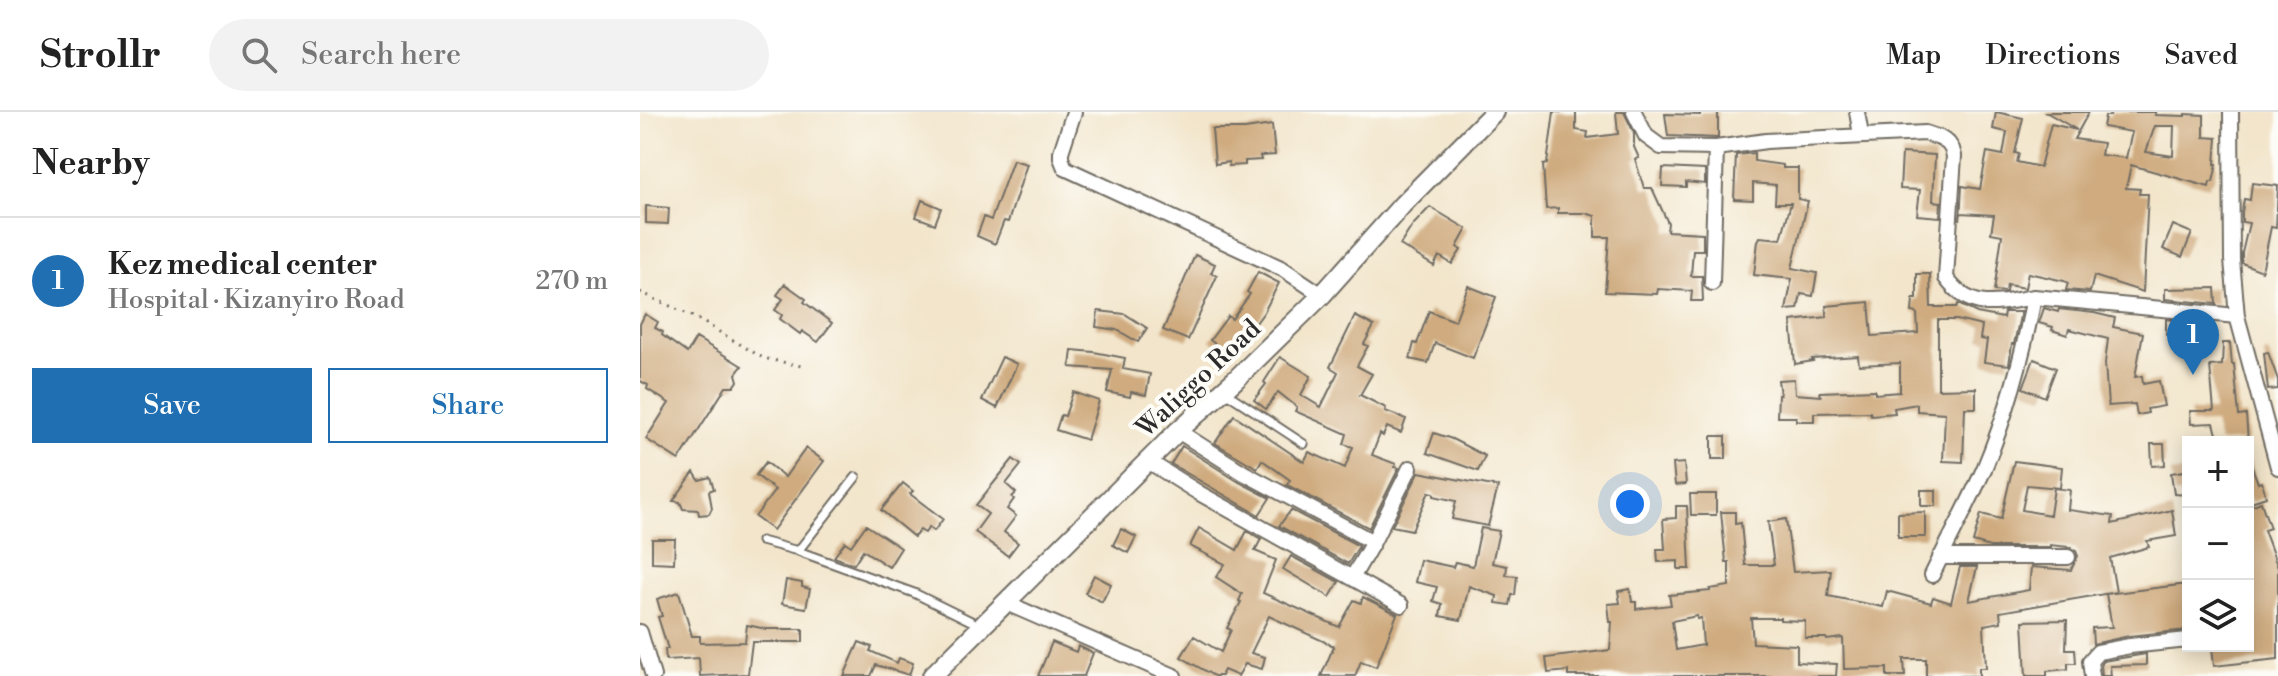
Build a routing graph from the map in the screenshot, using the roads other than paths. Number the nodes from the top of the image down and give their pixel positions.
1 (1074, 112) edge
2 (1494, 112) edge
3 (1634, 112) edge
4 (1857, 112) edge
5 (2231, 112) edge
6 (1861, 135) junction
7 (1716, 148) junction
8 (1712, 283) dead end
9 (1322, 295) junction
10 (2034, 297) junction
11 (2237, 316) junction
12 (1223, 391) junction
13 (2271, 416) edge
14 (1178, 431) junction
15 (1304, 444) dead end
16 (1148, 461) junction
17 (2278, 467) edge
18 (1410, 468) dead end
19 (856, 477) dead end
20 (761, 541) dead end
21 (1373, 542) junction
22 (798, 551) junction
23 (1940, 557) junction
24 (2068, 557) dead end
25 (1932, 575) dead end
26 (1352, 578) junction
27 (1004, 602) junction
28 (1401, 605) dead end
29 (980, 626) junction
30 (640, 632) edge
31 (2182, 641) edge
32 (653, 676) edge
33 (932, 676) edge
34 (1174, 676) edge
35 (2092, 676) edge

1 - 9 street
2 - 9 street, Waliggo Road
3 - 7 street
4 - 6 street
5 - 11 street
6 - 7 street
6 - 10 street
7 - 8 street
9 - 12 street, Waliggo Road
10 - 11 street
10 - 23 street
11 - 13 street
12 - 14 street, Waliggo Road
12 - 15 lane
13 - 17 street
14 - 16 street, Waliggo Road
14 - 21 street
16 - 26 street
16 - 27 street, Waliggo Road
18 - 21 street
19 - 22 lane
20 - 22 lane
21 - 26 street
22 - 29 lane
23 - 24 street
23 - 25 street
26 - 28 street
27 - 29 street, Waliggo Road
27 - 34 street
29 - 33 street, Waliggo Road
30 - 32 street
31 - 35 street

